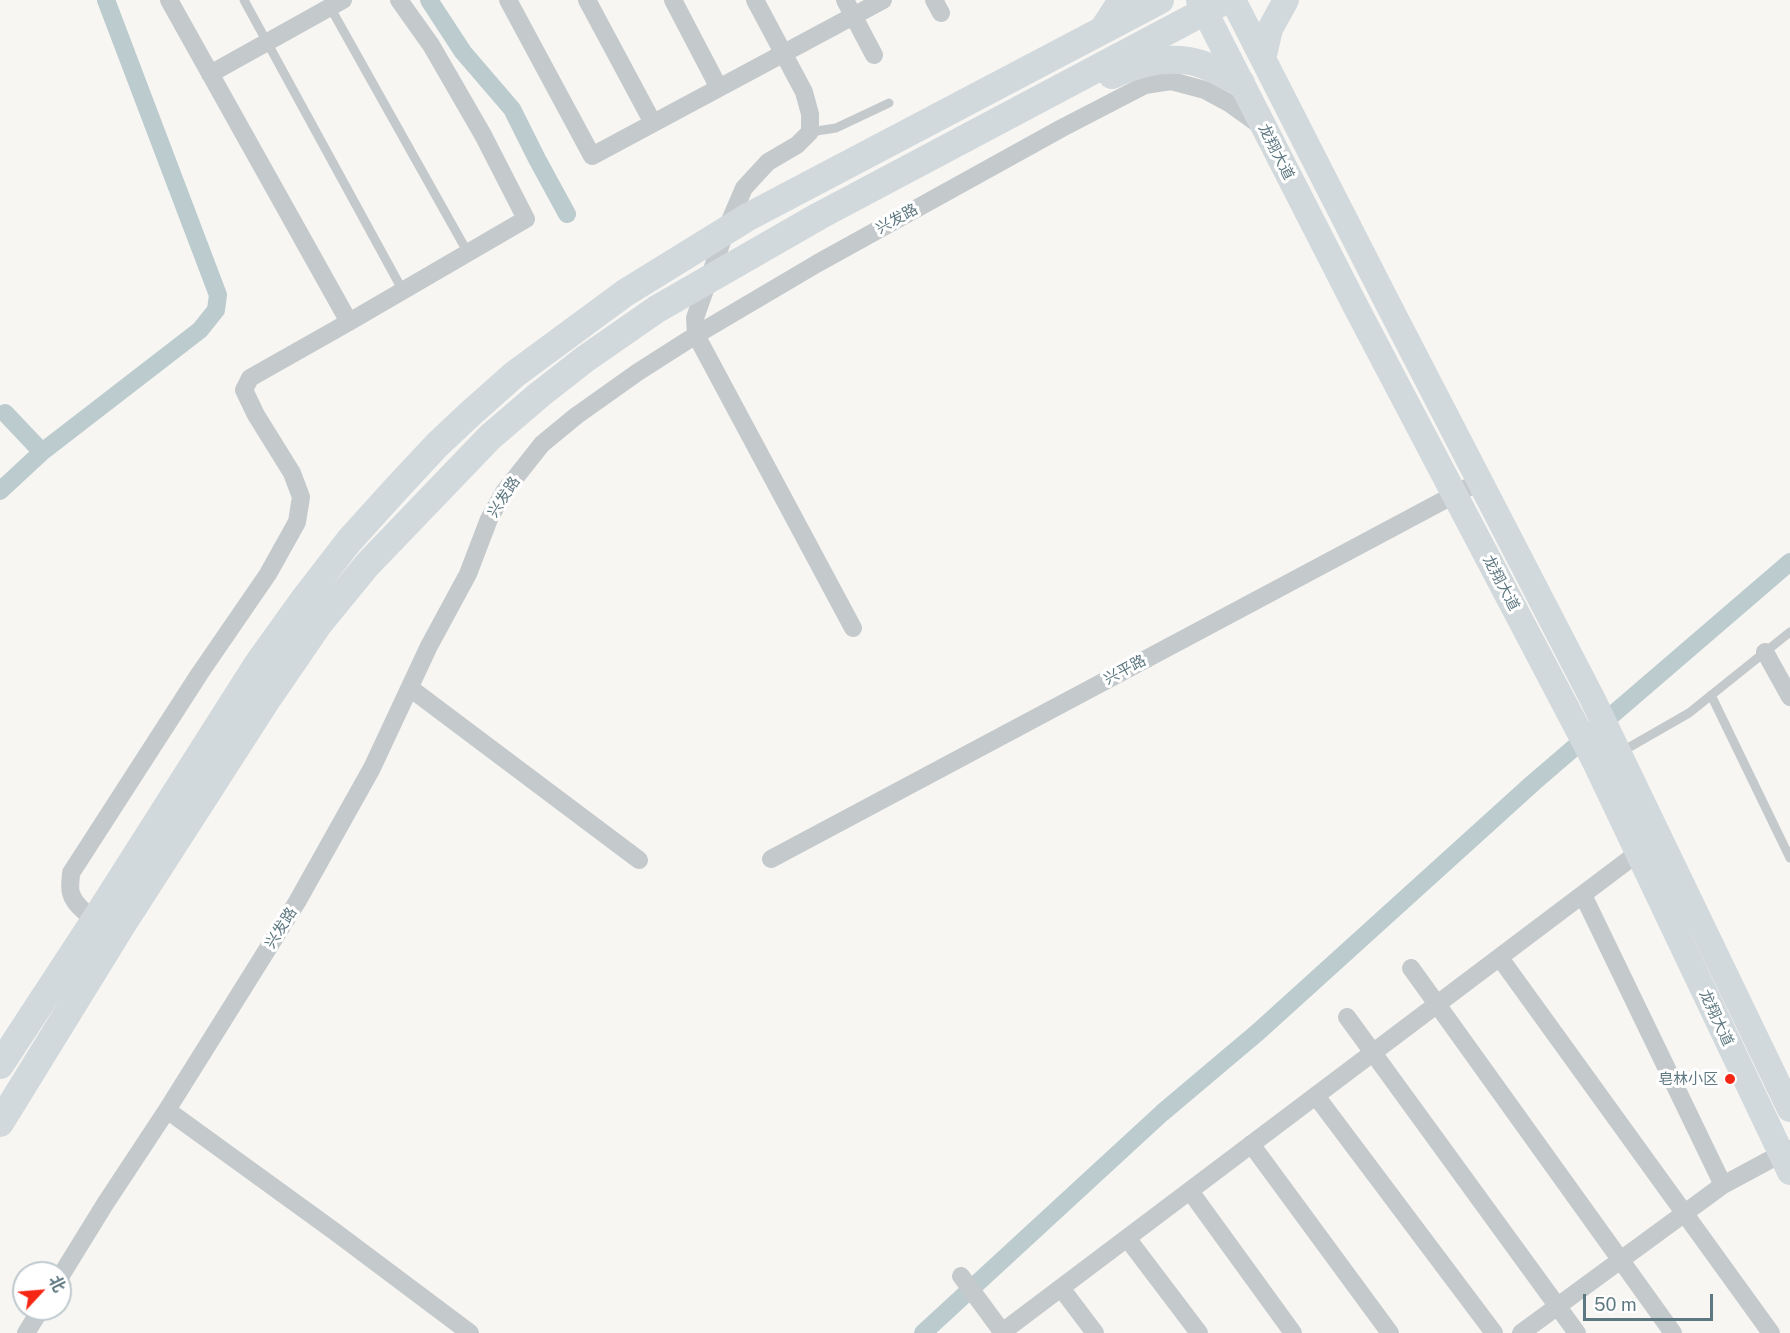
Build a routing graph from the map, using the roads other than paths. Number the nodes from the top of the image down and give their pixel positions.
1 (169, 0) edge
2 (244, 0) edge
3 (399, 0) edge
4 (508, 0) edge
5 (587, 0) edge
6 (673, 0) edge
7 (755, 0) edge
8 (883, 0) edge
9 (1121, 0) edge
10 (1160, 0) edge
11 (1233, 0) edge
12 (1286, 0) edge
13 (333, 2) edge
14 (1210, 3) edge
15 (849, 8) edge
16 (1101, 31) junction
17 (267, 42) junction
18 (783, 53) junction
19 (874, 55) dead end
20 (1263, 59) junction
21 (210, 74) junction
22 (1241, 83) junction
23 (719, 88) junction
24 (889, 103) dead end
25 (653, 123) junction
26 (985, 126) junction
27 (1264, 128) junction
28 (810, 132) junction
29 (726, 230) junction
30 (468, 253) junction
31 (708, 279) junction
32 (404, 291) junction
33 (349, 322) junction
34 (696, 334) junction
35 (1480, 481) junction
36 (1454, 495) junction
37 (853, 628) dead end
38 (1790, 632) edge
39 (1765, 652) junction
40 (410, 688) junction
41 (1711, 695) junction
42 (1790, 697) edge
43 (1615, 746) junction
44 (1648, 845) junction
45 (1790, 858) edge
46 (771, 859) dead end
47 (639, 860) dead end
48 (1583, 895) junction
49 (108, 923) junction
50 (1500, 957) junction
51 (1411, 968) dead end
52 (1437, 1005) junction
53 (1347, 1017) dead end
54 (1373, 1053) junction
55 (0, 1065) edge
56 (1316, 1096) junction
57 (1790, 1109) edge
58 (167, 1110) junction
59 (0, 1123) edge
60 (1251, 1144) junction
61 (1787, 1158) edge
62 (1723, 1185) junction
63 (1190, 1191) junction
64 (1685, 1213) junction
65 (1127, 1238) junction
66 (1621, 1260) junction
67 (70, 1261) edge
68 (961, 1276) dead end
69 (1061, 1288) junction
70 (1557, 1306) junction
71 (470, 1333) edge
72 (1002, 1333) edge
73 (1095, 1333) edge
74 (1199, 1333) edge
75 (1293, 1333) edge
76 (1390, 1333) edge
77 (1494, 1333) edge
78 (1521, 1333) edge
79 (1577, 1333) edge
80 (1673, 1333) edge
81 (1771, 1333) edge

1 - 21 street
2 - 17 lane
3 - 30 street
4 - 25 street
5 - 25 street
6 - 23 street
7 - 18 street
8 - 15 street
9 - 16 main road
10 - 16 main road
11 - 20 main road, 龙翔大道
12 - 20 main road
13 - 17 street
13 - 30 lane
14 - 22 main road, 龙翔大道
14 - 26 main road
15 - 18 street
15 - 19 street
16 - 29 main road
17 - 21 street
17 - 32 lane
18 - 23 street
18 - 28 street
20 - 35 main road, 龙翔大道
21 - 33 street
22 - 26 main road
22 - 27 main road, 龙翔大道
23 - 25 street
24 - 28 lane
26 - 31 main road
27 - 34 street, 兴发路
27 - 36 main road, 龙翔大道
28 - 29 street
29 - 31 street
29 - 49 main road
30 - 32 street
31 - 34 street
31 - 49 main road
32 - 33 street
33 - 49 street
34 - 37 street
34 - 40 street, 兴发路
35 - 36 street, 兴平路
35 - 43 main road, 龙翔大道
36 - 44 main road, 龙翔大道
36 - 46 street, 兴平路
38 - 39 lane
39 - 41 lane
39 - 42 street
40 - 47 street
40 - 58 street, 兴发路
41 - 43 lane
41 - 45 lane
43 - 44 main road, 龙翔大道
44 - 48 street
44 - 57 main road, 龙翔大道
44 - 61 main road, 龙翔大道
48 - 50 street
48 - 62 street
49 - 55 main road
49 - 59 main road
50 - 52 street
50 - 64 street
51 - 52 street
52 - 54 street
52 - 66 street
53 - 54 street
54 - 56 street
54 - 70 street
56 - 60 street
56 - 77 street
58 - 67 street, 兴发路
58 - 71 street
60 - 63 street
60 - 76 street
61 - 62 street
62 - 64 street
63 - 65 street
63 - 75 street
64 - 66 street
64 - 81 street
65 - 69 street
65 - 74 street
66 - 70 street
66 - 80 street
68 - 72 street
69 - 72 street
69 - 73 street
70 - 78 street
70 - 79 street

